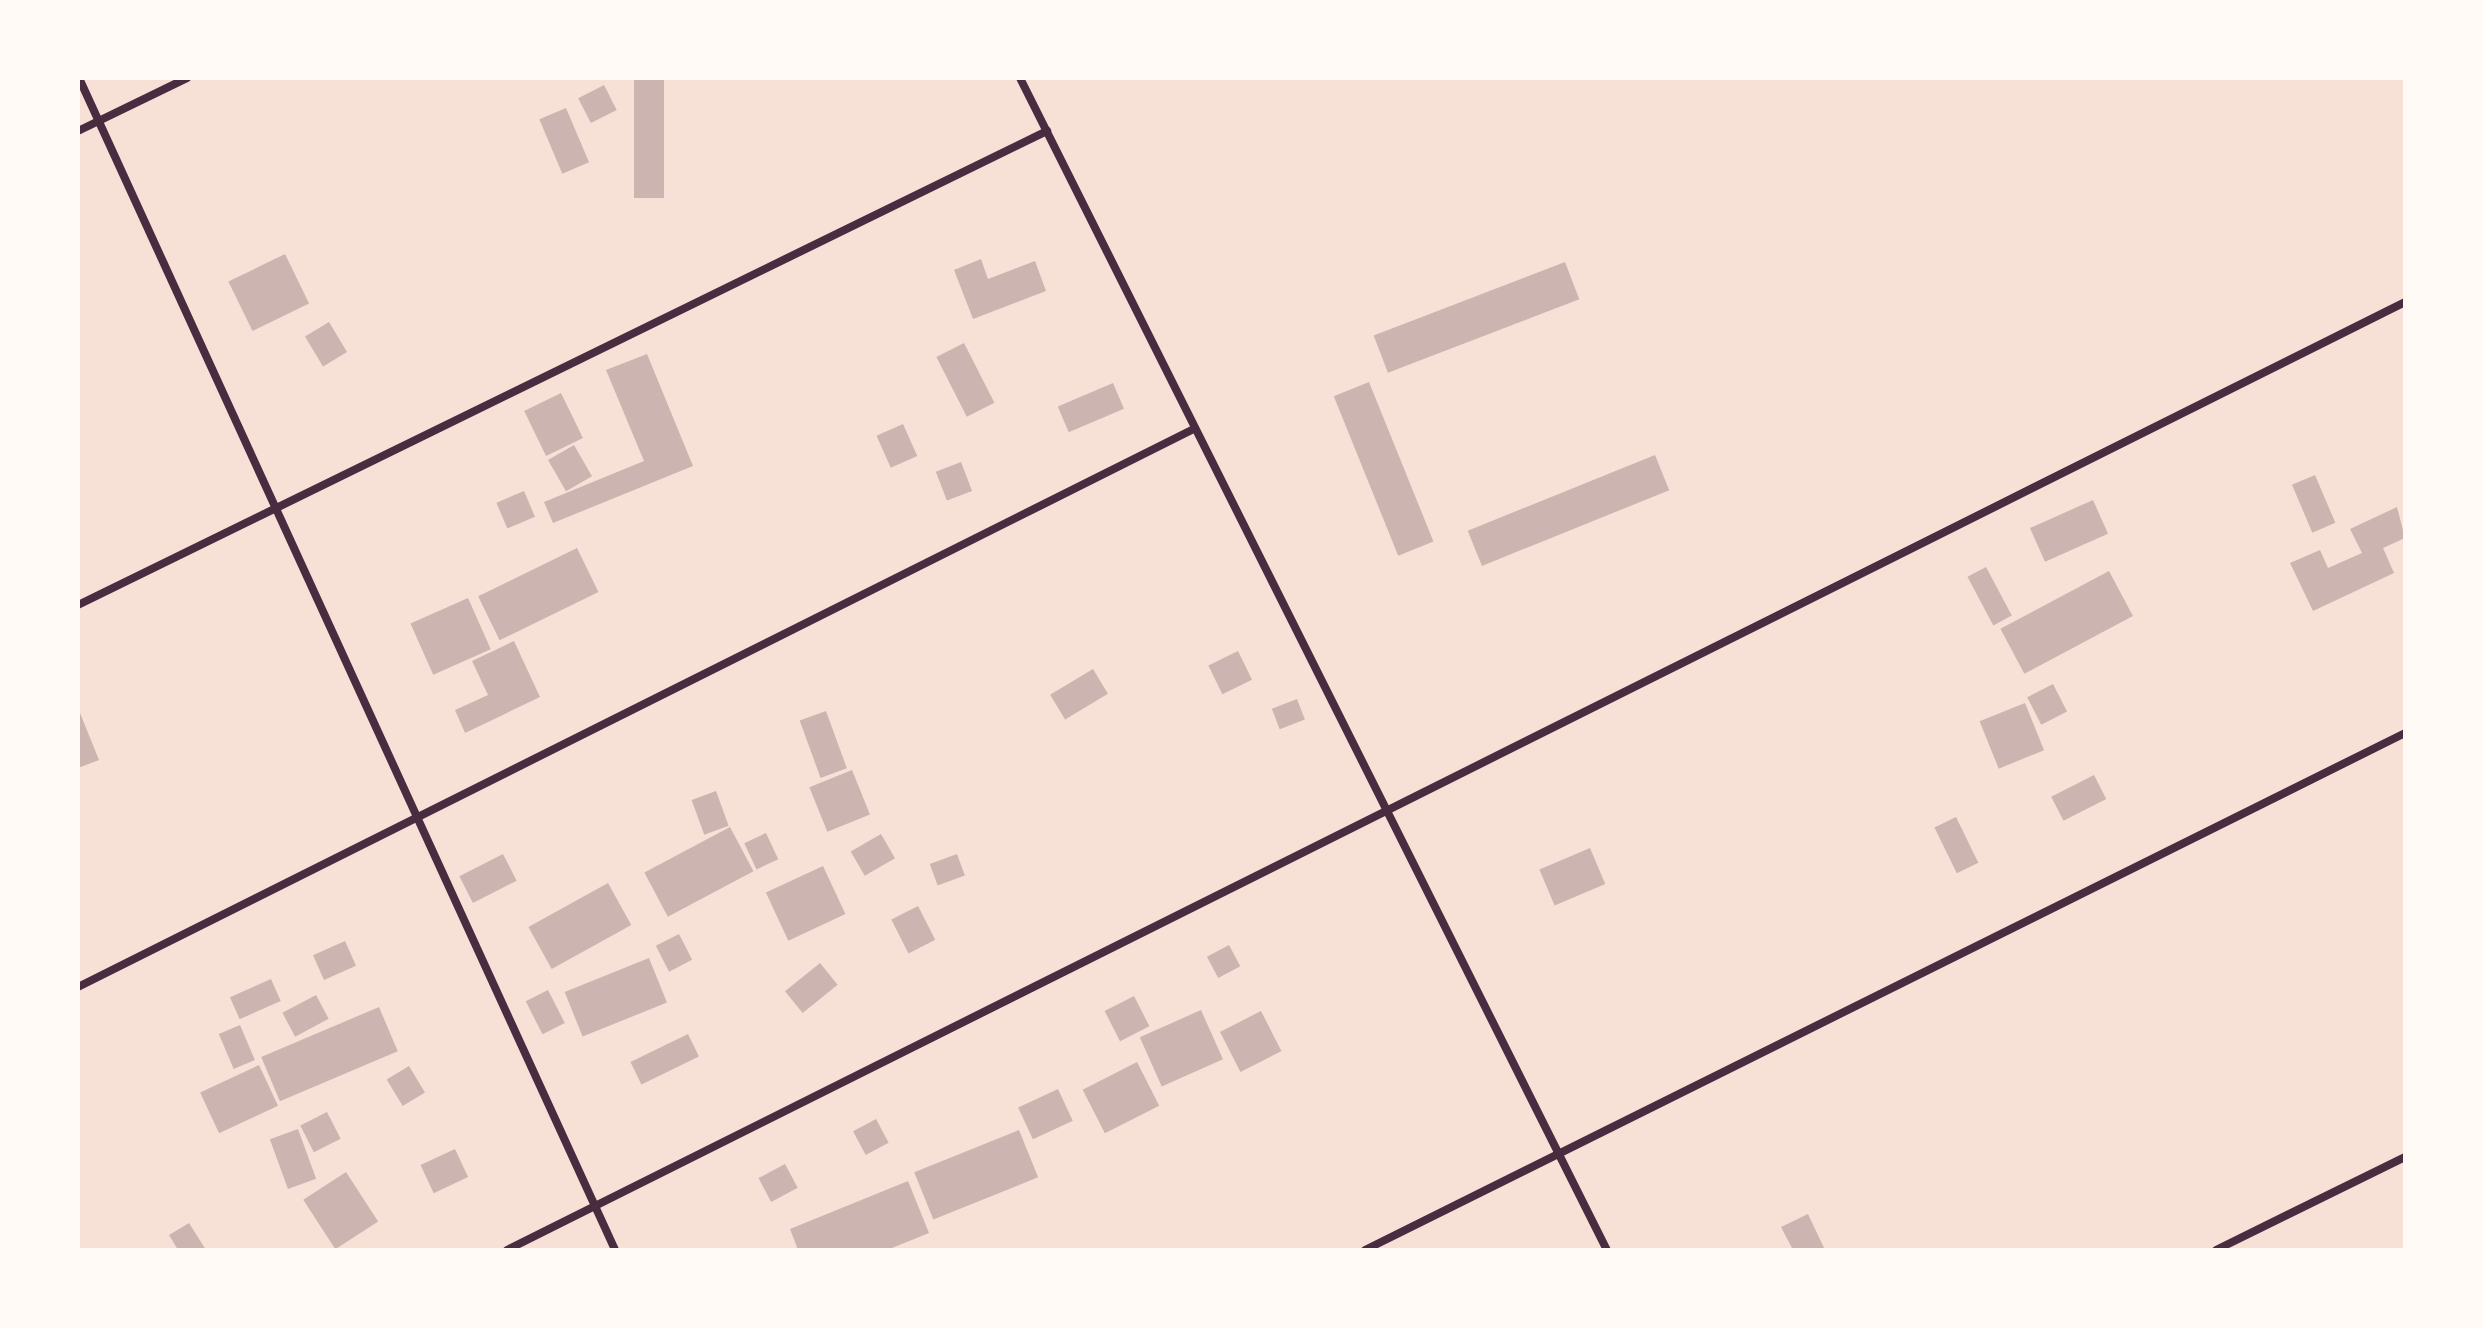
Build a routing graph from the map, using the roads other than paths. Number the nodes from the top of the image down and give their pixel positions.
1 (79, 78) edge
2 (187, 78) edge
3 (1020, 78) edge
4 (99, 121) junction
5 (78, 131) edge
6 (1047, 131) junction
7 (2405, 302) edge
8 (1194, 429) junction
9 (276, 508) junction
10 (78, 605) edge
11 (2405, 733) edge
12 (1386, 811) junction
13 (417, 817) junction
14 (78, 987) edge
15 (1558, 1154) junction
16 (2405, 1157) edge
17 (595, 1206) junction
18 (507, 1250) edge
19 (615, 1250) edge
20 (1365, 1250) edge
21 (1607, 1250) edge
22 (2216, 1250) edge

1 - 4 street
2 - 4 street
3 - 6 street
4 - 5 street
4 - 9 street
6 - 8 street
6 - 9 street
7 - 12 street
8 - 12 street
8 - 13 street
9 - 10 street
9 - 13 street
11 - 15 street
12 - 15 street
12 - 17 street
13 - 14 street
13 - 17 street
15 - 20 street
15 - 21 street
16 - 22 street
17 - 18 street
17 - 19 street

